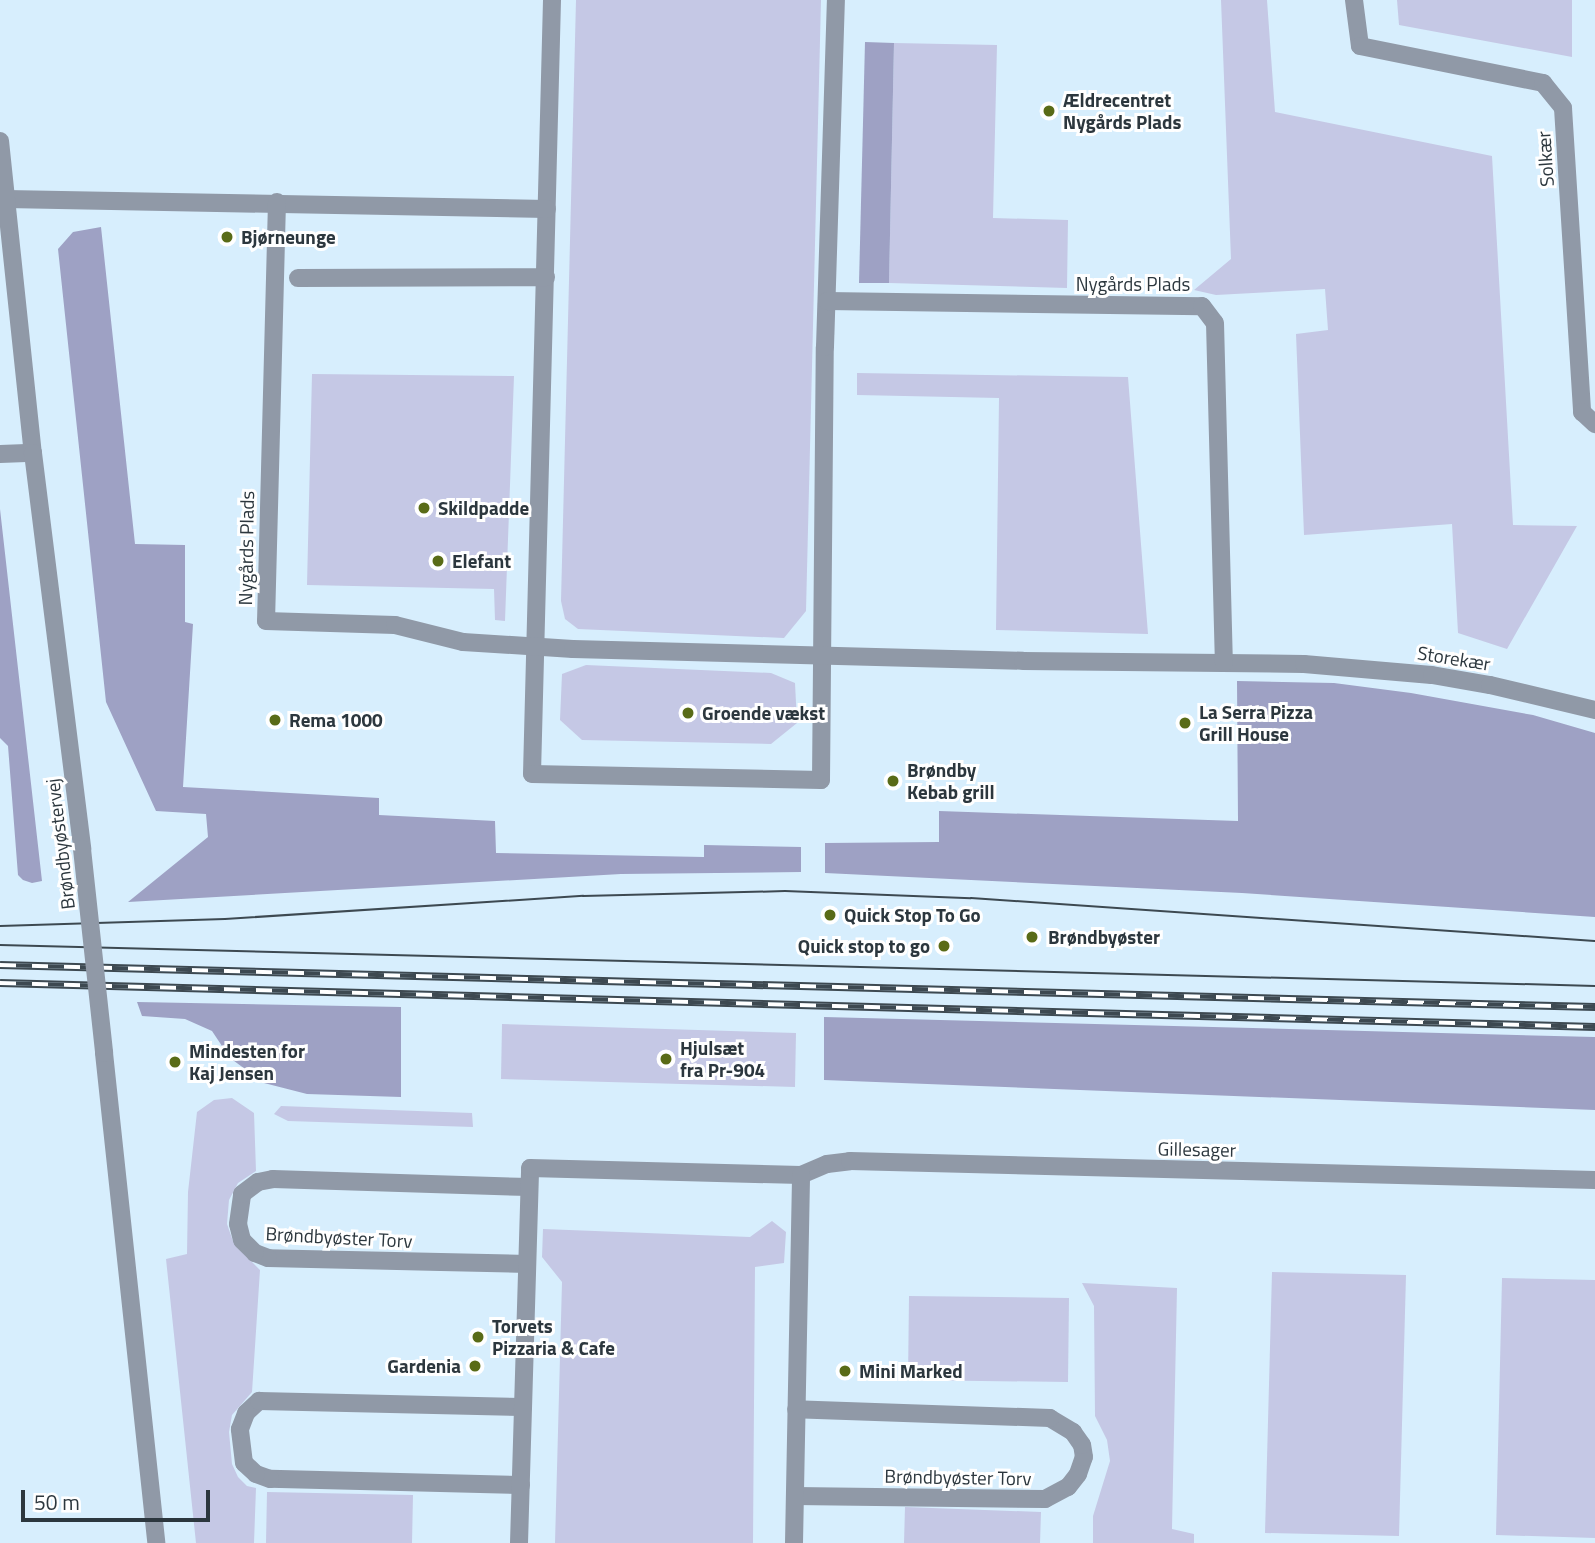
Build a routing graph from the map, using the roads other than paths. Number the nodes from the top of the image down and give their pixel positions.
1 (552, 0) edge
2 (836, 0) edge
3 (1354, 0) edge
4 (0, 141) edge
5 (6, 199) junction
6 (276, 202) junction
7 (547, 209) junction
8 (546, 277) junction
9 (298, 278) dead end
10 (827, 302) junction
11 (1595, 424) edge
12 (33, 453) junction
13 (0, 454) edge
14 (537, 648) junction
15 (822, 655) junction
16 (1224, 663) junction
17 (1304, 664) joint
18 (1595, 710) edge
19 (801, 1175) junction
20 (1595, 1180) edge
21 (529, 1187) junction
22 (527, 1264) junction
23 (523, 1407) junction
24 (796, 1409) junction
25 (521, 1485) junction
26 (795, 1496) junction
27 (156, 1543) edge
28 (519, 1543) edge
29 (794, 1543) edge

1 - 7 street
2 - 10 street
3 - 11 street, Solkær
4 - 5 street, Brøndbyøstervej
5 - 6 street
5 - 12 street, Brøndbyøstervej
6 - 7 street
6 - 14 street, Nygårds Plads
7 - 8 street
8 - 9 street
8 - 14 street
10 - 15 street
10 - 16 street, Nygårds Plads
12 - 13 street
12 - 27 street, Brøndbyøstervej, bridge
14 - 15 street, Nygårds Plads
14 - 15 street
15 - 16 street, Nygårds Plads
16 - 17 street, Nygårds Plads
17 - 18 street, Storekær
19 - 20 street, Gillesager
19 - 21 street
19 - 24 street
21 - 22 street
21 - 22 street, Brøndbyøster Torv
22 - 23 street
23 - 25 street
23 - 25 street
24 - 26 street
24 - 26 street, Brøndbyøster Torv
25 - 28 street
26 - 29 street

